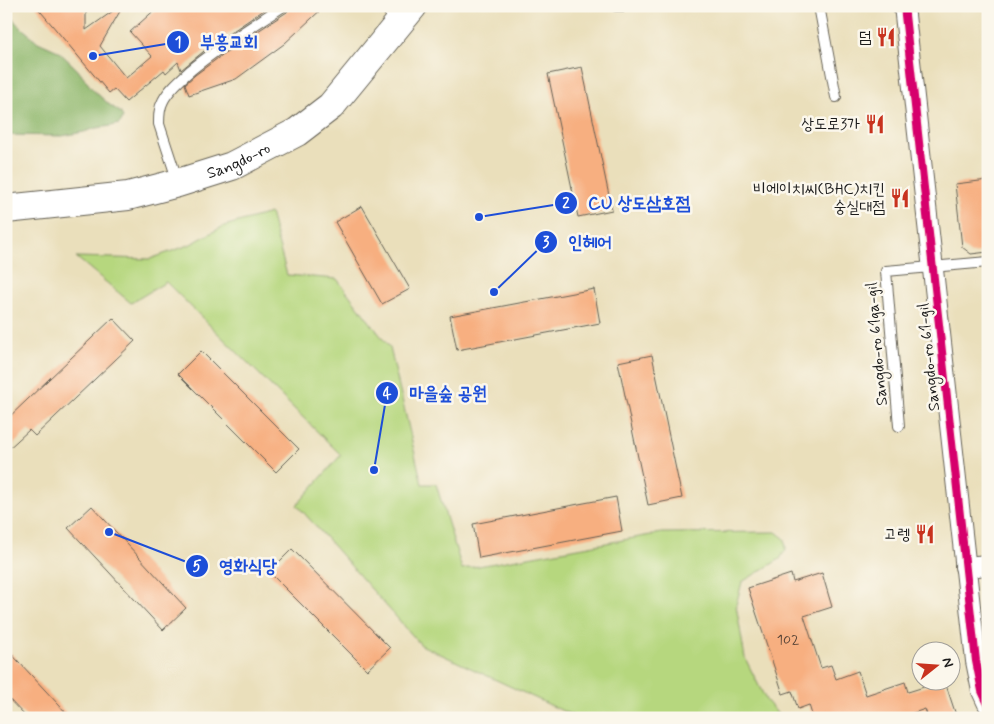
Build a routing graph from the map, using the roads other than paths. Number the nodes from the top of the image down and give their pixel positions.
1 (283, 6) edge
2 (616, 6) edge
3 (624, 6) edge
4 (818, 6) edge
5 (904, 6) edge
6 (399, 12) edge
7 (836, 97) dead end
8 (178, 183) junction
9 (6, 208) edge
10 (988, 262) edge
11 (933, 267) junction
12 (899, 426) dead end
13 (988, 565) edge
14 (965, 567) junction
15 (988, 704) edge

1 - 8 lane
2 - 3 lane
4 - 7 lane
5 - 11 street, Sangdo-ro 61-gil
6 - 8 main road, Sangdo-ro
8 - 9 main road, Sangdo-ro
10 - 11 lane, Sangdo-ro 61ga-gil
11 - 12 lane, Sangdo-ro 61ga-gil
11 - 14 street, Sangdo-ro 61-gil
13 - 14 street
14 - 15 street, Sangdo-ro 61-gil

